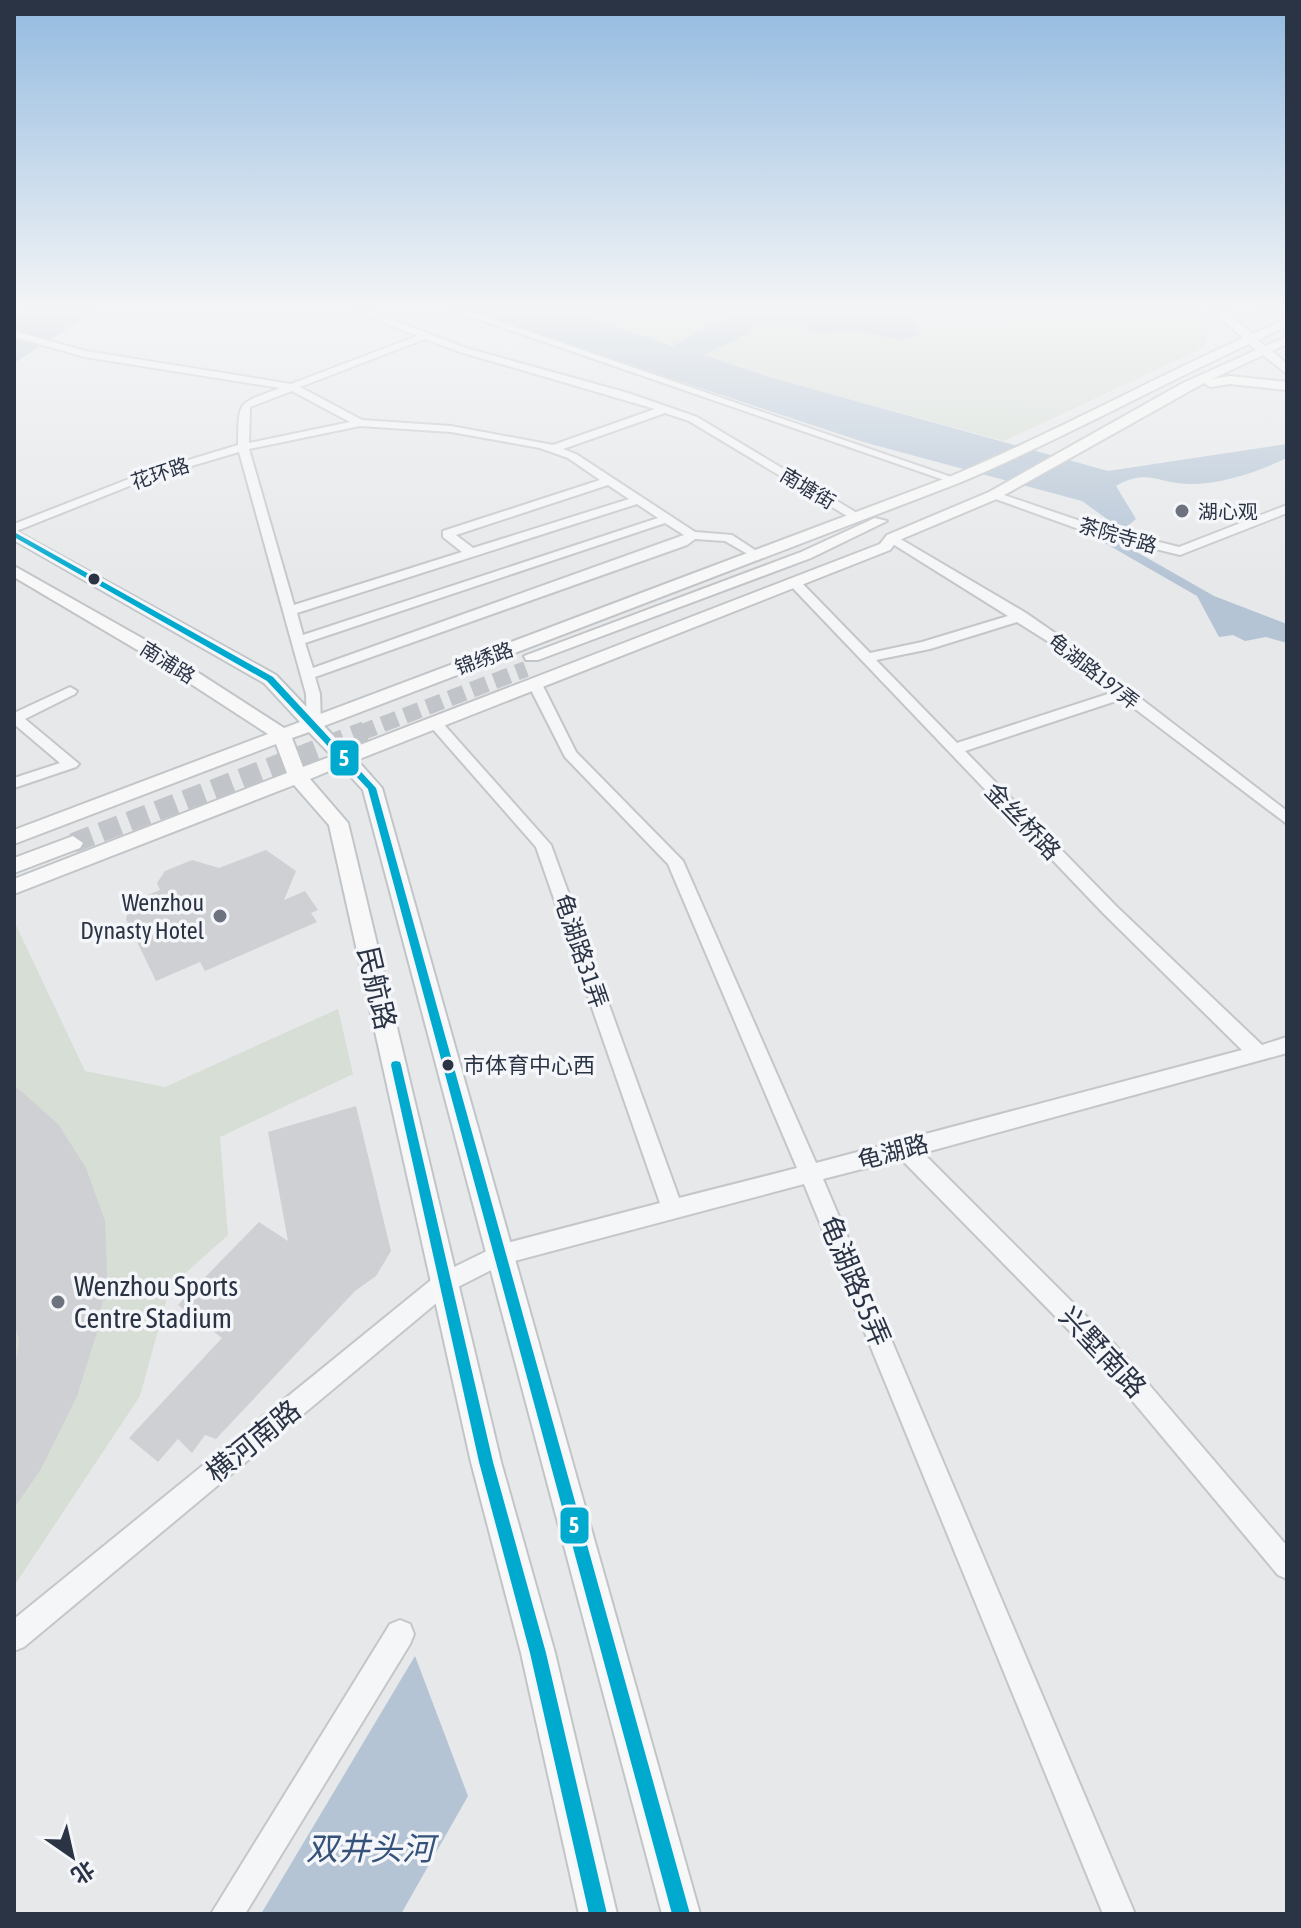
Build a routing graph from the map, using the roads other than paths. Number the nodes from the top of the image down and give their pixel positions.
1 (259, 400) edge
2 (317, 400) edge
3 (635, 400) edge
4 (720, 400) edge
5 (1128, 400) edge
6 (1161, 400) edge
7 (665, 409) junction
8 (360, 423) junction
9 (243, 447) junction
10 (552, 449) junction
11 (610, 480) junction
12 (954, 480) junction
13 (994, 495) junction
14 (640, 499) junction
15 (1287, 509) edge
16 (856, 516) junction
17 (668, 518) junction
18 (14, 531) edge
19 (692, 535) junction
20 (892, 538) junction
21 (470, 552) junction
22 (758, 556) junction
23 (14, 571) edge
24 (794, 583) junction
25 (289, 611) junction
26 (1021, 616) junction
27 (298, 641) junction
28 (866, 658) junction
29 (526, 672) junction
30 (307, 675) junction
31 (70, 691) dead end
32 (1122, 694) junction
33 (14, 718) edge
34 (314, 723) junction
35 (435, 723) junction
36 (282, 735) junction
37 (954, 749) junction
38 (346, 757) junction
39 (297, 776) junction
40 (14, 783) edge
41 (1287, 819) edge
42 (14, 837) edge
43 (14, 853) edge
44 (14, 866) edge
45 (14, 887) edge
46 (1287, 1045) edge
47 (1258, 1053) junction
48 (905, 1149) junction
49 (810, 1174) junction
50 (673, 1210) junction
51 (499, 1255) junction
52 (444, 1283) junction
53 (1287, 1566) edge
54 (400, 1634) dead end
55 (14, 1637) edge
56 (227, 1914) edge
57 (598, 1914) edge
58 (681, 1914) edge
59 (1119, 1914) edge

1 - 9 street
2 - 8 street
3 - 7 street, 南塘街
4 - 12 street
5 - 12 main road, 锦绣路
6 - 13 main road, 锦绣路
7 - 10 street
7 - 16 street, 南塘街
8 - 9 street, 花环路
8 - 10 street, 花环路
9 - 18 street, 花环路
9 - 25 street
10 - 11 street, 花环路
11 - 14 street, 花环路
11 - 21 street
12 - 16 main road, 锦绣路
12 - 29 main road, 锦绣路
13 - 15 street, 茶院寺路
13 - 20 main road, 锦绣路
14 - 17 street, 花环路
14 - 21 street
16 - 22 main road, 锦绣路
17 - 19 street, 花环路
17 - 27 street
18 - 34 main road, 南浦路
19 - 22 street, 花环路
19 - 30 street
20 - 24 main road, 锦绣路
20 - 26 street, 龟湖路197弄
20 - 29 main road, 锦绣路
21 - 25 street
22 - 34 main road, 锦绣路
23 - 36 main road, 南浦路
24 - 28 street, 金丝桥路
24 - 29 main road, 锦绣路
25 - 27 street
26 - 28 street
26 - 32 street, 龟湖路197弄
27 - 30 street
28 - 37 street, 金丝桥路
29 - 35 main road, 锦绣路
29 - 49 street, 龟湖路55弄
30 - 34 street
31 - 33 street
32 - 37 street
32 - 41 street, 龟湖路197弄
33 - 40 street
34 - 36 main road, 锦绣路
34 - 38 main road, 南浦路
35 - 38 main road, 锦绣路
35 - 50 street, 龟湖路31弄
36 - 39 main road
36 - 42 main road, 锦绣路
37 - 47 street, 金丝桥路
38 - 39 main road, 锦绣路
38 - 51 main road, 民航路
39 - 45 main road, 锦绣路
39 - 52 main road, 民航路
43 - 44 main road
46 - 47 street, 龟湖路
47 - 48 street, 龟湖路
48 - 49 street, 龟湖路
48 - 53 street, 兴墅南路
49 - 50 street, 龟湖路
49 - 59 street, 龟湖路55弄
50 - 51 street, 龟湖路
51 - 52 street, 横河南路
51 - 58 main road, 民航路
52 - 55 street, 横河南路
52 - 57 main road, 民航路
54 - 56 street

